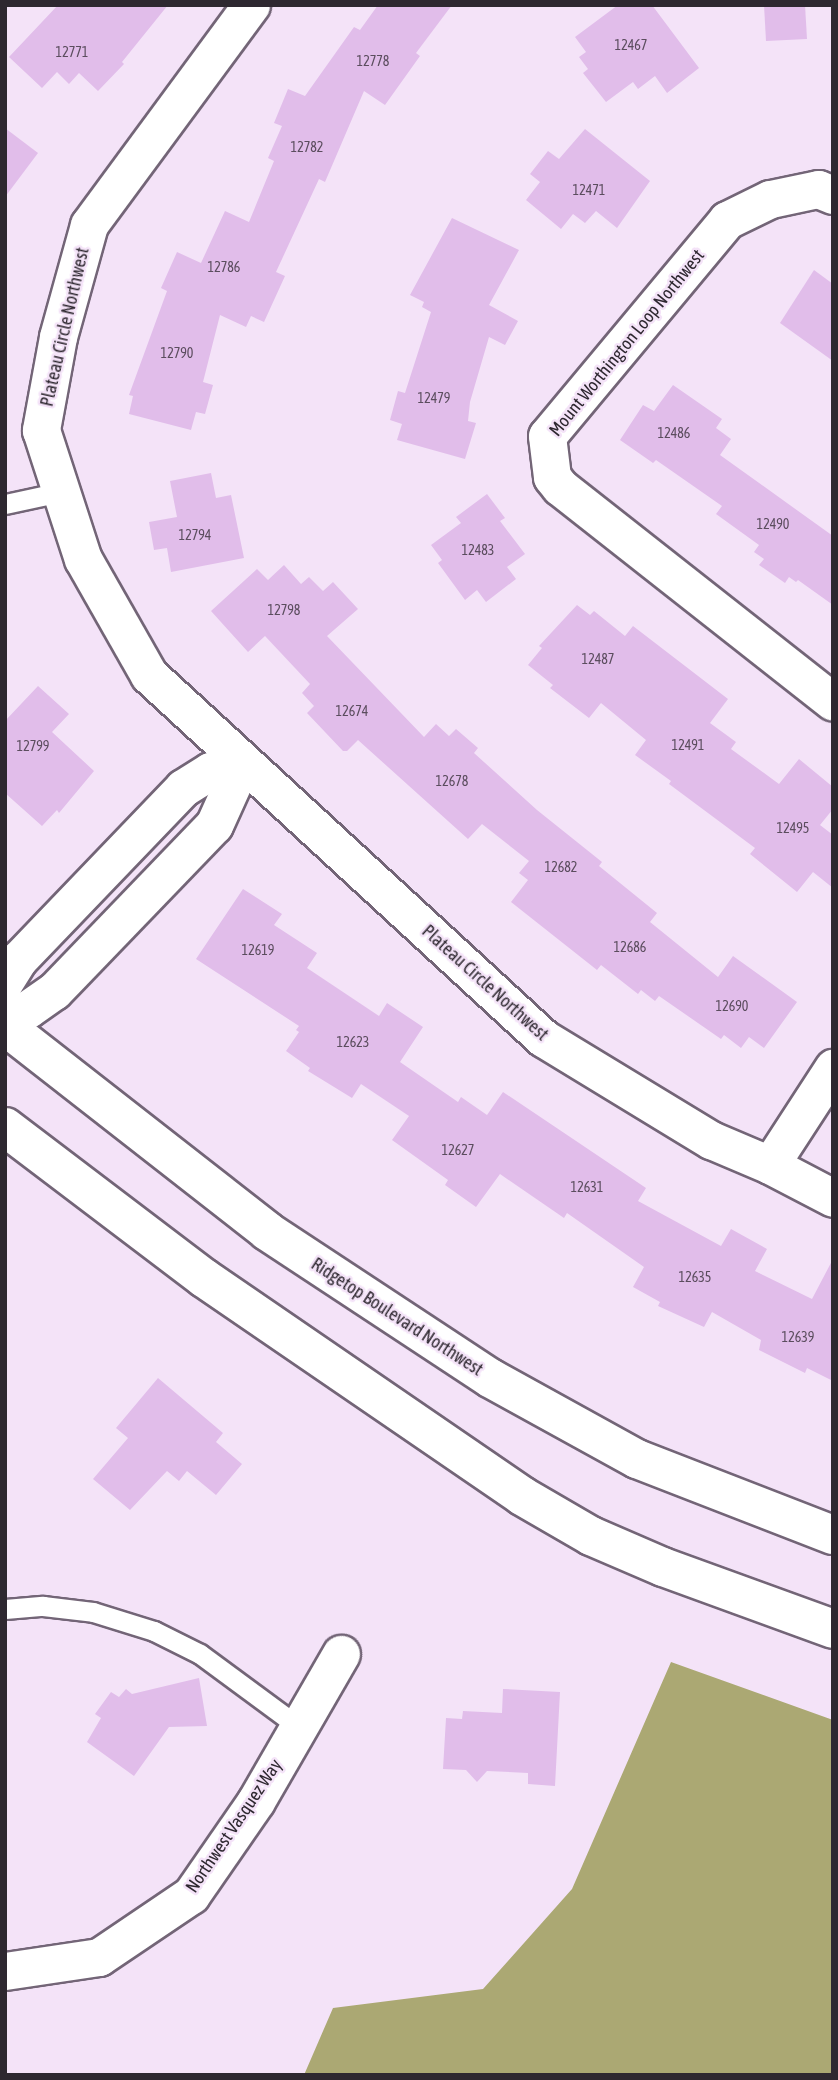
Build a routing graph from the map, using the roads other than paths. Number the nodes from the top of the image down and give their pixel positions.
1 (251, 5) edge
2 (833, 195) edge
3 (61, 492) junction
4 (5, 504) edge
5 (833, 702) edge
6 (242, 763) junction
7 (5, 981) edge
8 (5, 1016) edge
9 (5, 1026) edge
10 (833, 1068) edge
11 (5, 1128) edge
12 (770, 1165) junction
13 (833, 1198) edge
14 (833, 1535) edge
15 (5, 1609) edge
16 (833, 1629) edge
17 (341, 1654) dead end
18 (299, 1727) junction
19 (5, 1971) edge

1 - 3 street, Plateau Circle Northwest
2 - 5 street, Mount Worthington Loop Northwest
3 - 4 lane
3 - 6 street, Plateau Circle Northwest
6 - 7 street
6 - 8 street
6 - 12 street, Plateau Circle Northwest
9 - 14 main road, Ridgetop Boulevard Northwest
10 - 12 street
11 - 16 main road
12 - 13 street, Plateau Circle Northwest
15 - 18 lane
17 - 18 street, Northwest Vasquez Way
18 - 19 street, Northwest Vasquez Way

